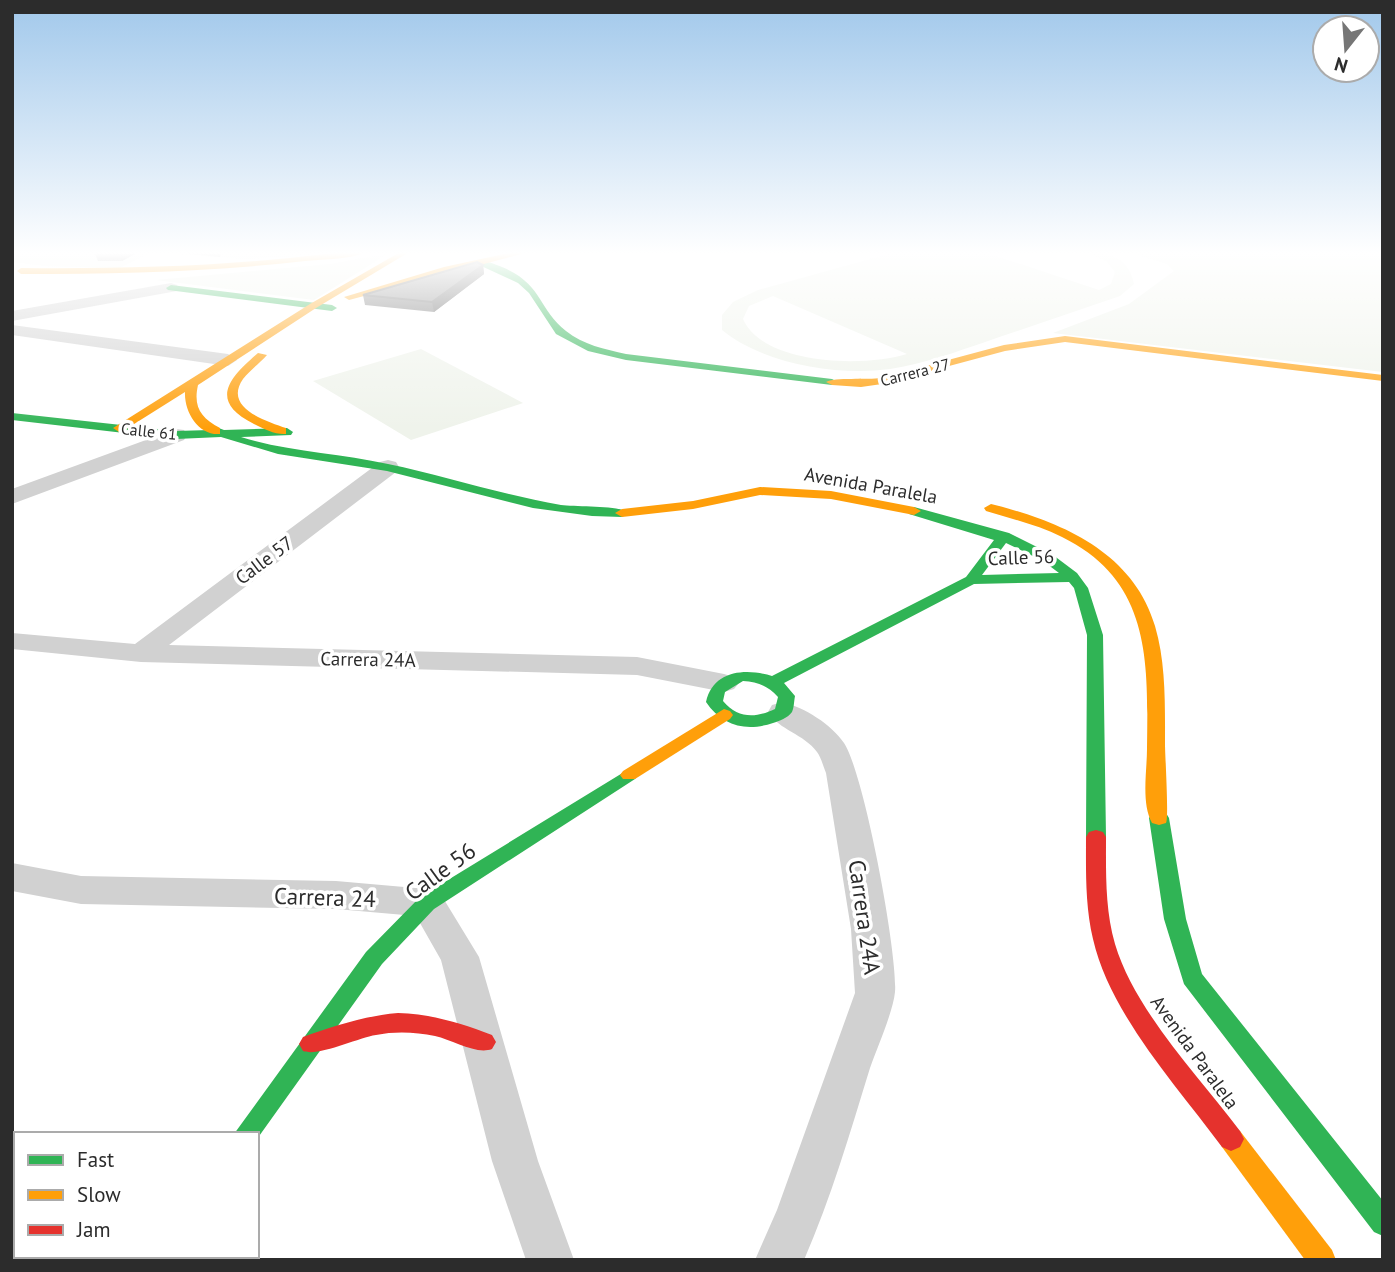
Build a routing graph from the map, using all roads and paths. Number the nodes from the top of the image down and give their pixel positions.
1 (48, 310) edge
2 (306, 310) edge
3 (328, 310) edge
4 (545, 310) edge
5 (33, 313) junction
6 (12, 316) edge
7 (12, 330) edge
8 (228, 360) junction
9 (1383, 377) edge
10 (193, 383) junction
11 (12, 416) edge
12 (119, 428) junction
13 (224, 434) junction
14 (176, 435) junction
15 (387, 467) junction
16 (778, 476) dead end
17 (727, 481) dead end
18 (703, 486) dead end
19 (555, 491) dead end
20 (12, 497) edge
21 (970, 503) dead end
22 (1004, 536) junction
23 (1073, 577) junction
24 (971, 580) junction
25 (12, 641) edge
26 (141, 653) junction
27 (724, 683) junction
28 (778, 697) junction
29 (724, 715) junction
30 (12, 877) edge
31 (427, 903) junction
32 (484, 1042) junction
33 (311, 1044) junction
34 (247, 1132) edge
35 (1383, 1223) edge
36 (550, 1260) edge
37 (779, 1260) edge
38 (1322, 1260) edge

1 - 5 street
2 - 8 street
3 - 13 street, Calle 61
4 - 9 street, Carrera 27
5 - 6 street
5 - 7 street
7 - 8 street
8 - 10 street
10 - 12 street
10 - 13 street, Avenida Paralela
11 - 12 street, Calle 61
12 - 14 street, Calle 61
13 - 14 street, Calle 61
13 - 15 street, Avenida Paralela
14 - 20 street
15 - 22 street, Avenida Paralela
15 - 26 street, Calle 57
16 - 17 street, Avenida Paralela
18 - 19 street
21 - 35 street
22 - 23 street, Avenida Paralela
22 - 24 street, Calle 56
23 - 24 street, Calle 56
23 - 38 street, Avenida Paralela
24 - 28 street, Calle 56
25 - 26 street, Carrera 24A
26 - 27 street, Carrera 24A
27 - 28 street
27 - 29 street
28 - 29 street
28 - 37 street, Carrera 24A
29 - 31 street, Calle 56
30 - 31 street, Carrera 24
31 - 32 street
31 - 33 street, Calle 56
32 - 33 street
32 - 36 street
33 - 34 street, Calle 56

